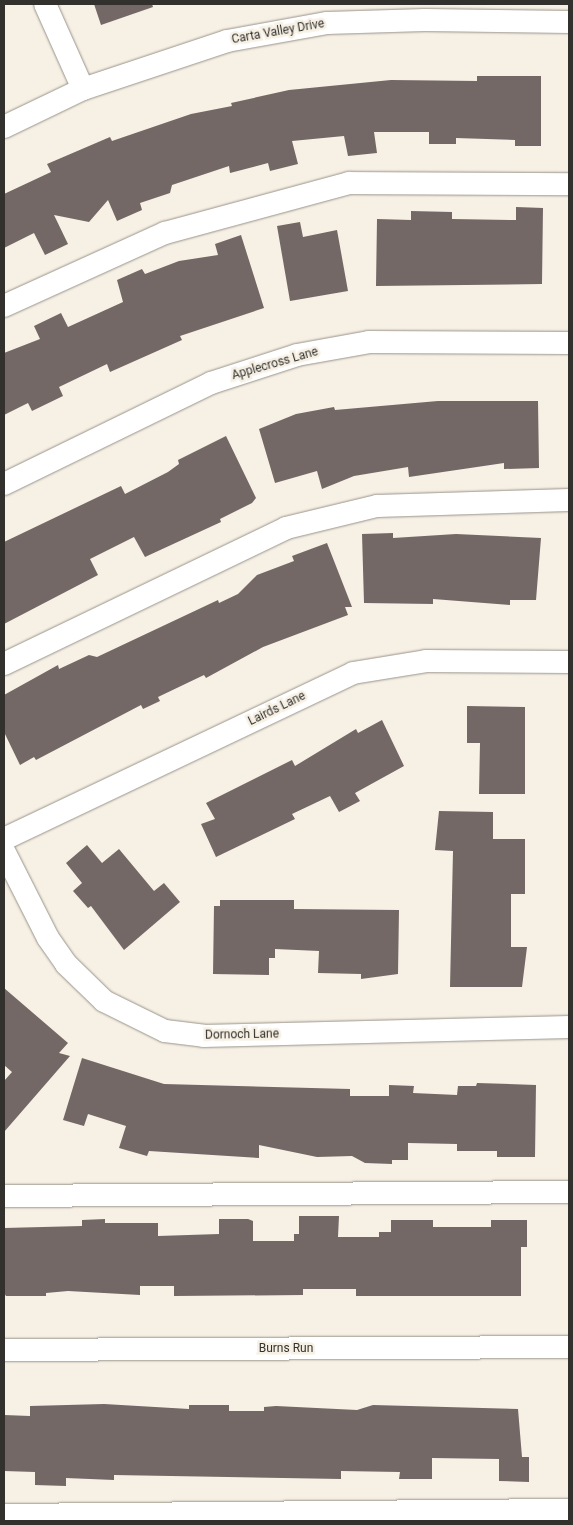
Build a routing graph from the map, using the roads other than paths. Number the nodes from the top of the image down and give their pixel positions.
1 (45, 4) edge
2 (569, 22) edge
3 (83, 89) junction
4 (4, 127) edge
5 (569, 184) edge
6 (4, 306) edge
7 (569, 342) edge
8 (4, 484) edge
9 (569, 500) edge
10 (569, 662) edge
11 (4, 664) edge
12 (4, 839) edge
13 (4, 851) edge
14 (569, 1027) edge
15 (569, 1192) edge
16 (4, 1196) edge
17 (569, 1347) edge
18 (4, 1350) edge
19 (569, 1510) edge
20 (4, 1514) edge

1 - 3 street
2 - 3 street, Carta Valley Drive
3 - 4 street, Carta Valley Drive
5 - 6 street
7 - 8 street, Applecross Lane
9 - 11 street
10 - 12 street, Lairds Lane
13 - 14 street, Dornoch Lane
15 - 16 street
17 - 18 street, Burns Run
19 - 20 street

